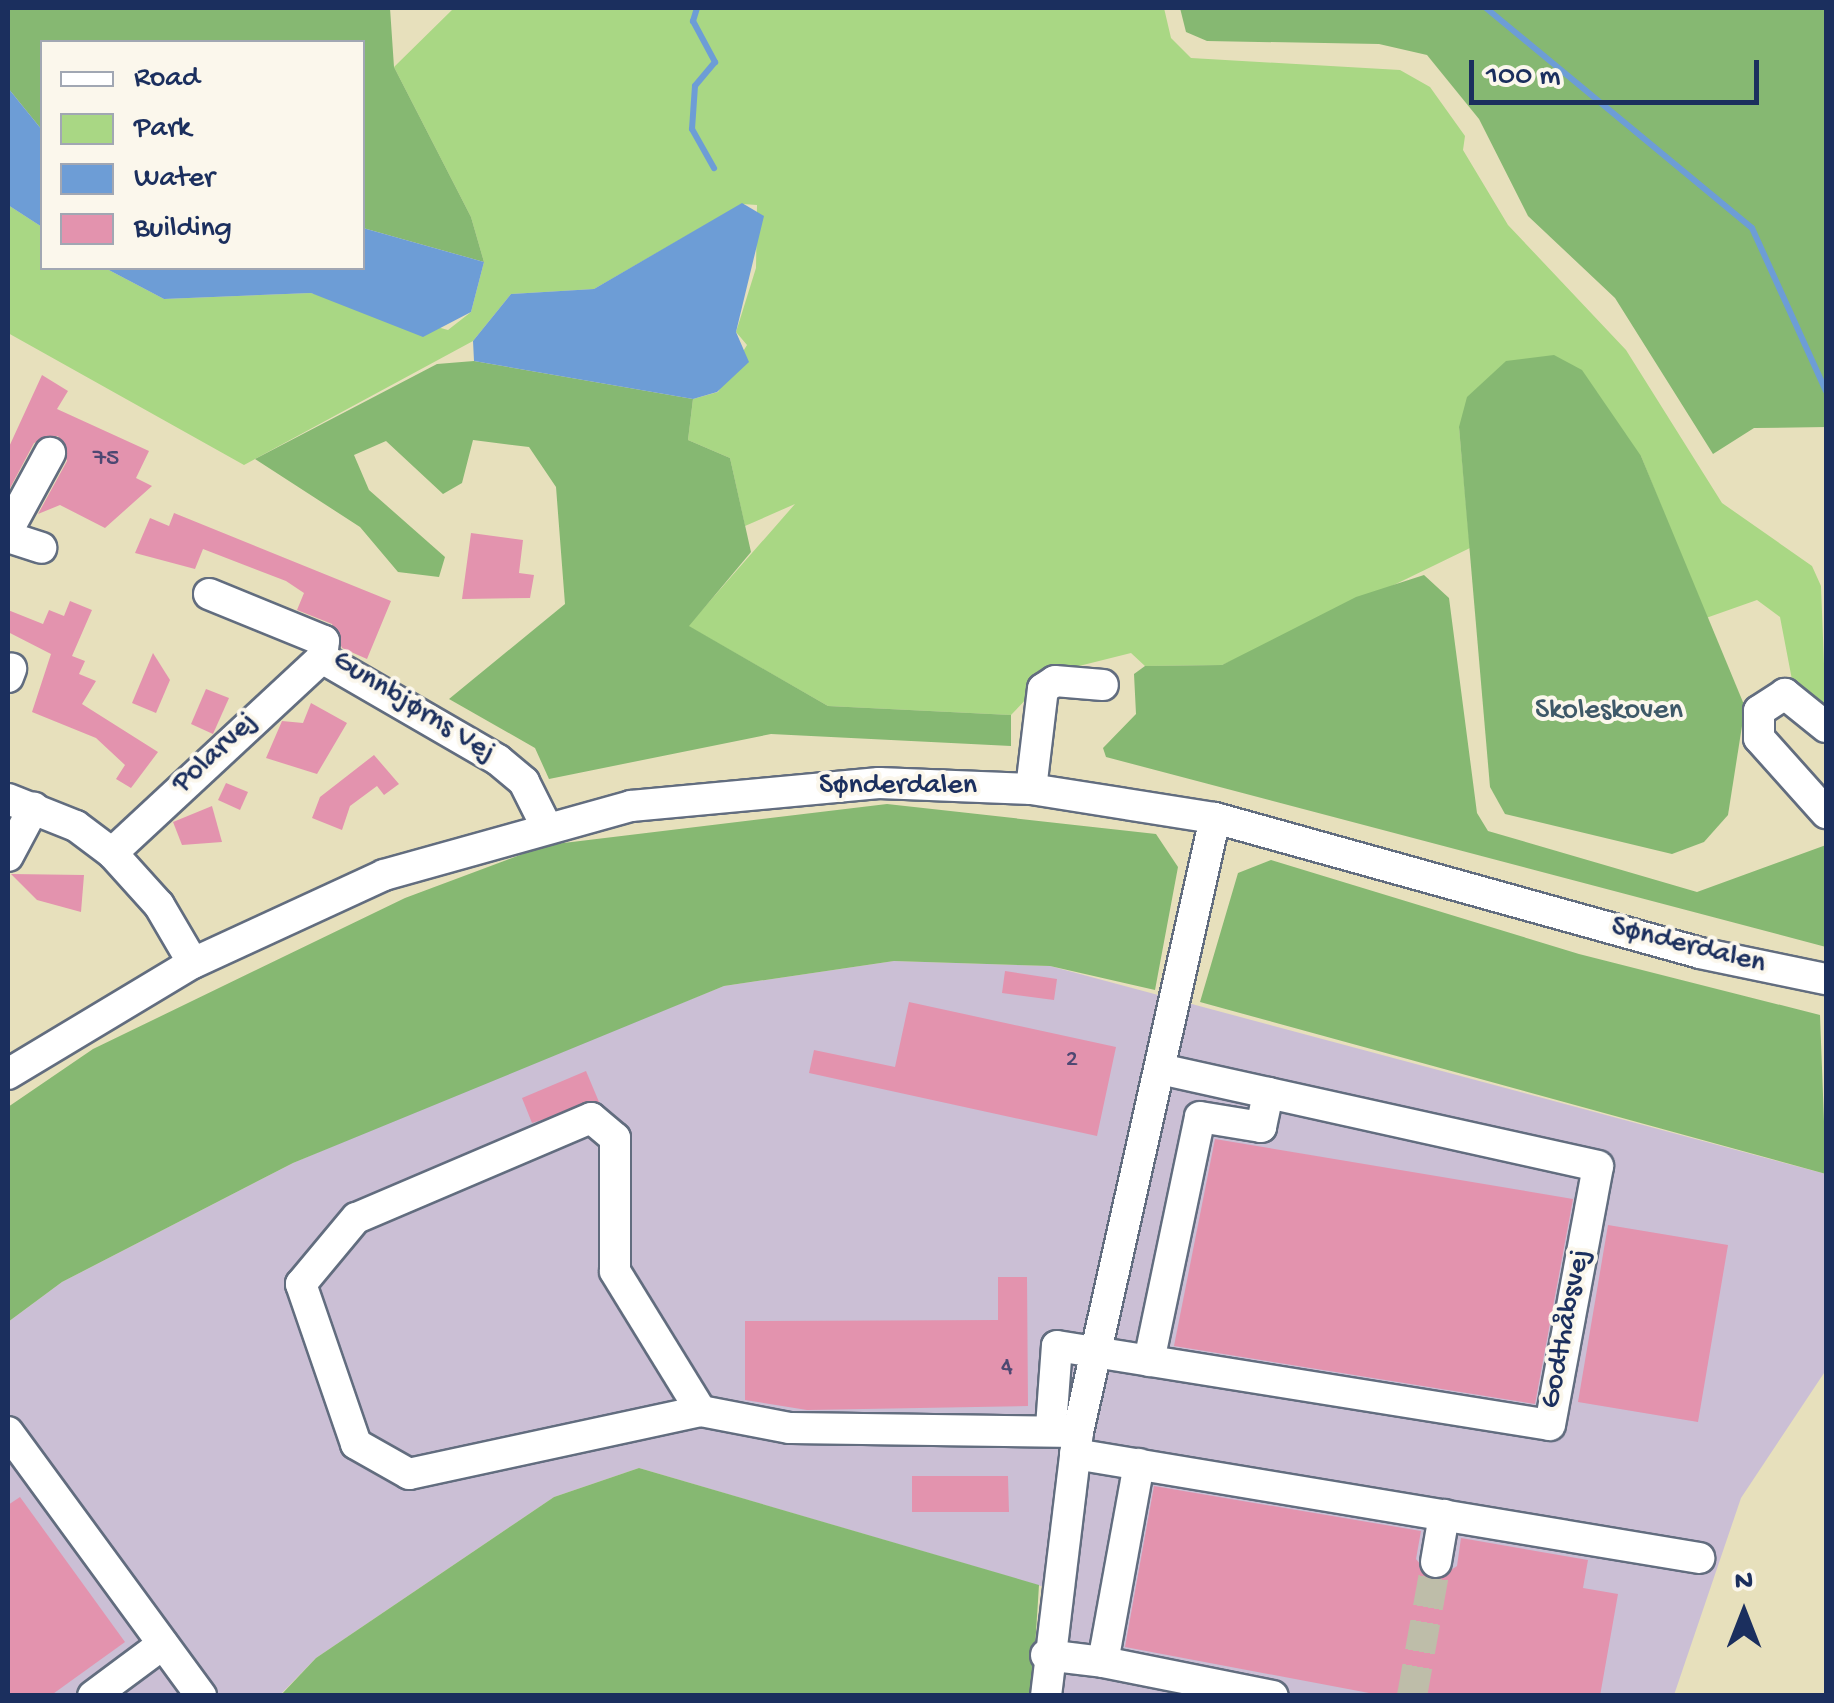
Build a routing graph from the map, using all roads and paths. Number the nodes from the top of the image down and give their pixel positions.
1 (50, 453) dead end
2 (8, 534) edge
3 (42, 548) dead end
4 (209, 594) dead end
5 (322, 658) junction
6 (1103, 685) dead end
7 (1826, 728) edge
8 (1032, 789) junction
9 (21, 803) edge
10 (1826, 813) edge
11 (1215, 818) junction
12 (545, 824) junction
13 (112, 853) junction
14 (8, 856) edge
15 (192, 963) junction
16 (1826, 979) edge
17 (1160, 1069) junction
18 (8, 1074) edge
19 (1268, 1093) junction
20 (1097, 1350) junction
21 (1149, 1361) junction
22 (701, 1411) junction
23 (8, 1432) edge
24 (1068, 1437) junction
25 (1138, 1464) junction
26 (1444, 1516) junction
27 (1699, 1558) dead end
28 (1436, 1562) tunnel mouth
29 (164, 1644) junction
30 (1046, 1656) junction
31 (1108, 1664) junction
32 (93, 1696) edge
33 (201, 1696) edge
34 (1046, 1696) edge
35 (1273, 1696) edge

1 - 2 street
2 - 3 street
4 - 5 street, Gunnbjørns Vej
5 - 12 street, Gunnbjørns Vej
5 - 13 street, Polarvej
6 - 8 street
7 - 10 street
8 - 11 street, Sønderdalen
8 - 12 street, Sønderdalen
9 - 13 street
9 - 14 street
11 - 16 street, Sønderdalen
11 - 17 street
12 - 15 street, Sønderdalen
13 - 15 street
15 - 18 street, Sønderdalen
17 - 19 street, Godthåbsvej
17 - 20 street
19 - 21 street
19 - 21 street, Godthåbsvej
20 - 21 street, Godthåbsvej
20 - 24 street
22 - 22 street
22 - 24 street
23 - 29 street
24 - 25 street
24 - 30 street
25 - 26 street
25 - 31 street
26 - 27 street
26 - 28 street
29 - 32 street
29 - 33 street
30 - 31 street
30 - 34 street
31 - 35 street

